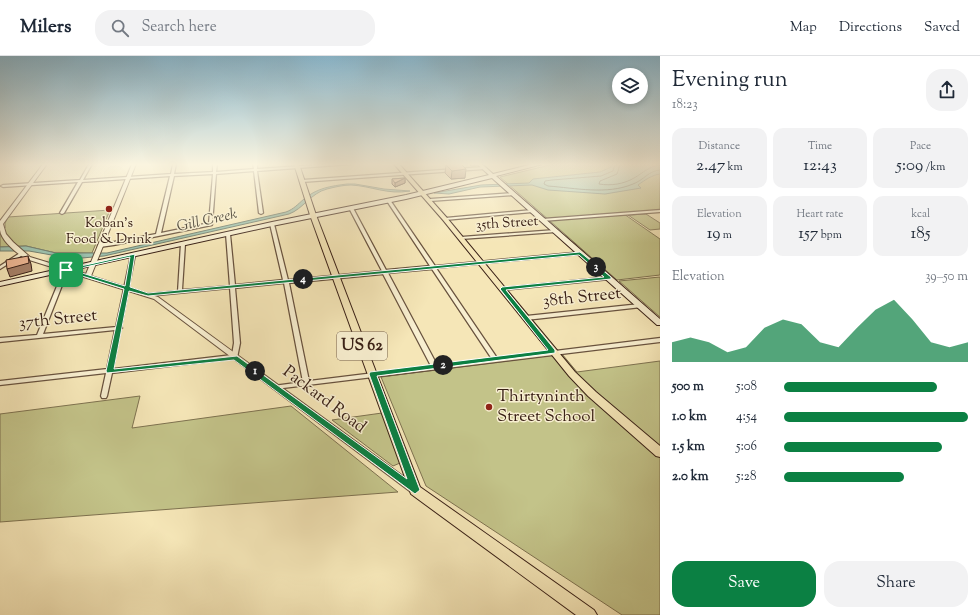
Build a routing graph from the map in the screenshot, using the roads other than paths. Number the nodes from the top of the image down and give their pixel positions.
1 (25, 190) edge
2 (75, 190) edge
3 (123, 190) edge
4 (169, 190) edge
5 (213, 190) edge
6 (258, 190) edge
7 (305, 190) edge
8 (419, 190) edge
9 (434, 190) edge
10 (508, 190) edge
11 (422, 193) junction
12 (513, 194) junction
13 (430, 200) junction
14 (389, 201) junction
15 (351, 208) junction
16 (532, 211) junction
17 (660, 211) edge
18 (62, 213) dead end
19 (261, 213) dead end
20 (313, 215) junction
21 (445, 219) junction
22 (542, 220) junction
23 (0, 224) edge
24 (272, 224) junction
25 (555, 231) junction
26 (228, 234) junction
27 (158, 235) junction
28 (461, 238) junction
29 (0, 240) edge
30 (9, 240) junction
31 (183, 244) junction
32 (99, 248) junction
33 (18, 251) junction
34 (580, 254) junction
35 (133, 255) junction
36 (94, 261) junction
37 (481, 262) junction
38 (433, 267) junction
39 (0, 268) edge
40 (66, 270) junction
41 (385, 271) junction
42 (88, 276) junction
43 (337, 276) junction
44 (609, 278) junction
45 (286, 281) junction
46 (0, 284) edge
47 (232, 286) junction
48 (127, 288) junction
49 (502, 289) junction
50 (180, 290) junction
51 (148, 295) junction
52 (640, 306) junction
53 (526, 318) junction
54 (660, 323) edge
55 (119, 328) junction
56 (39, 336) junction
57 (0, 340) edge
58 (660, 340) edge
59 (553, 352) junction
60 (235, 357) junction
61 (495, 359) junction
62 (434, 366) junction
63 (110, 371) junction
64 (372, 374) junction
65 (306, 382) junction
66 (0, 384) edge
67 (275, 387) junction
68 (104, 396) dead end
69 (660, 453) edge
70 (415, 490) junction
71 (589, 615) edge

1 - 23 street
2 - 18 street
3 - 32 street
4 - 27 street
5 - 27 street
6 - 19 street
7 - 20 main road, US 62
8 - 11 main road
9 - 11 main road
10 - 12 main road
11 - 13 main road
11 - 14 main road
12 - 13 street
12 - 16 main road
13 - 21 main road
14 - 15 main road
14 - 38 street
15 - 20 main road
15 - 41 street
16 - 21 street
16 - 22 main road
17 - 22 street
20 - 24 main road
20 - 43 main road, US 62
21 - 28 main road
22 - 25 main road
23 - 30 street, Packard Road
24 - 26 main road
24 - 45 street
25 - 28 street, 35th Street
25 - 34 main road
26 - 31 main road
26 - 47 street
27 - 32 street
28 - 37 main road
29 - 30 street
30 - 33 street, Packard Road
31 - 35 main road
31 - 50 street
32 - 36 street
33 - 39 street
33 - 40 street, Packard Road
34 - 37 street
34 - 44 main road
35 - 36 main road
35 - 48 street
36 - 40 main road
36 - 42 street
37 - 38 street
37 - 49 main road
38 - 41 street
38 - 61 street
40 - 42 street, Packard Road
40 - 46 main road
40 - 56 street
41 - 43 street
41 - 62 street
42 - 48 street, Packard Road
43 - 45 street
43 - 64 main road, US 62
44 - 49 street
44 - 52 main road
45 - 47 street
45 - 65 street
47 - 50 street
47 - 60 street
48 - 51 street, Packard Road
48 - 55 street
49 - 53 main road
50 - 51 street
51 - 60 street, Packard Road
52 - 53 street, 38th Street
52 - 54 main road
53 - 59 main road
55 - 56 street, 37th Street
55 - 63 street
56 - 57 street, 37th Street
58 - 59 street
59 - 61 street
59 - 69 main road
60 - 63 street
60 - 67 street, Packard Road
61 - 62 street
62 - 64 street
63 - 66 street
63 - 68 street
64 - 65 street
64 - 70 main road, US 62
65 - 67 street
67 - 70 street, Packard Road
70 - 71 main road, Packard Road

